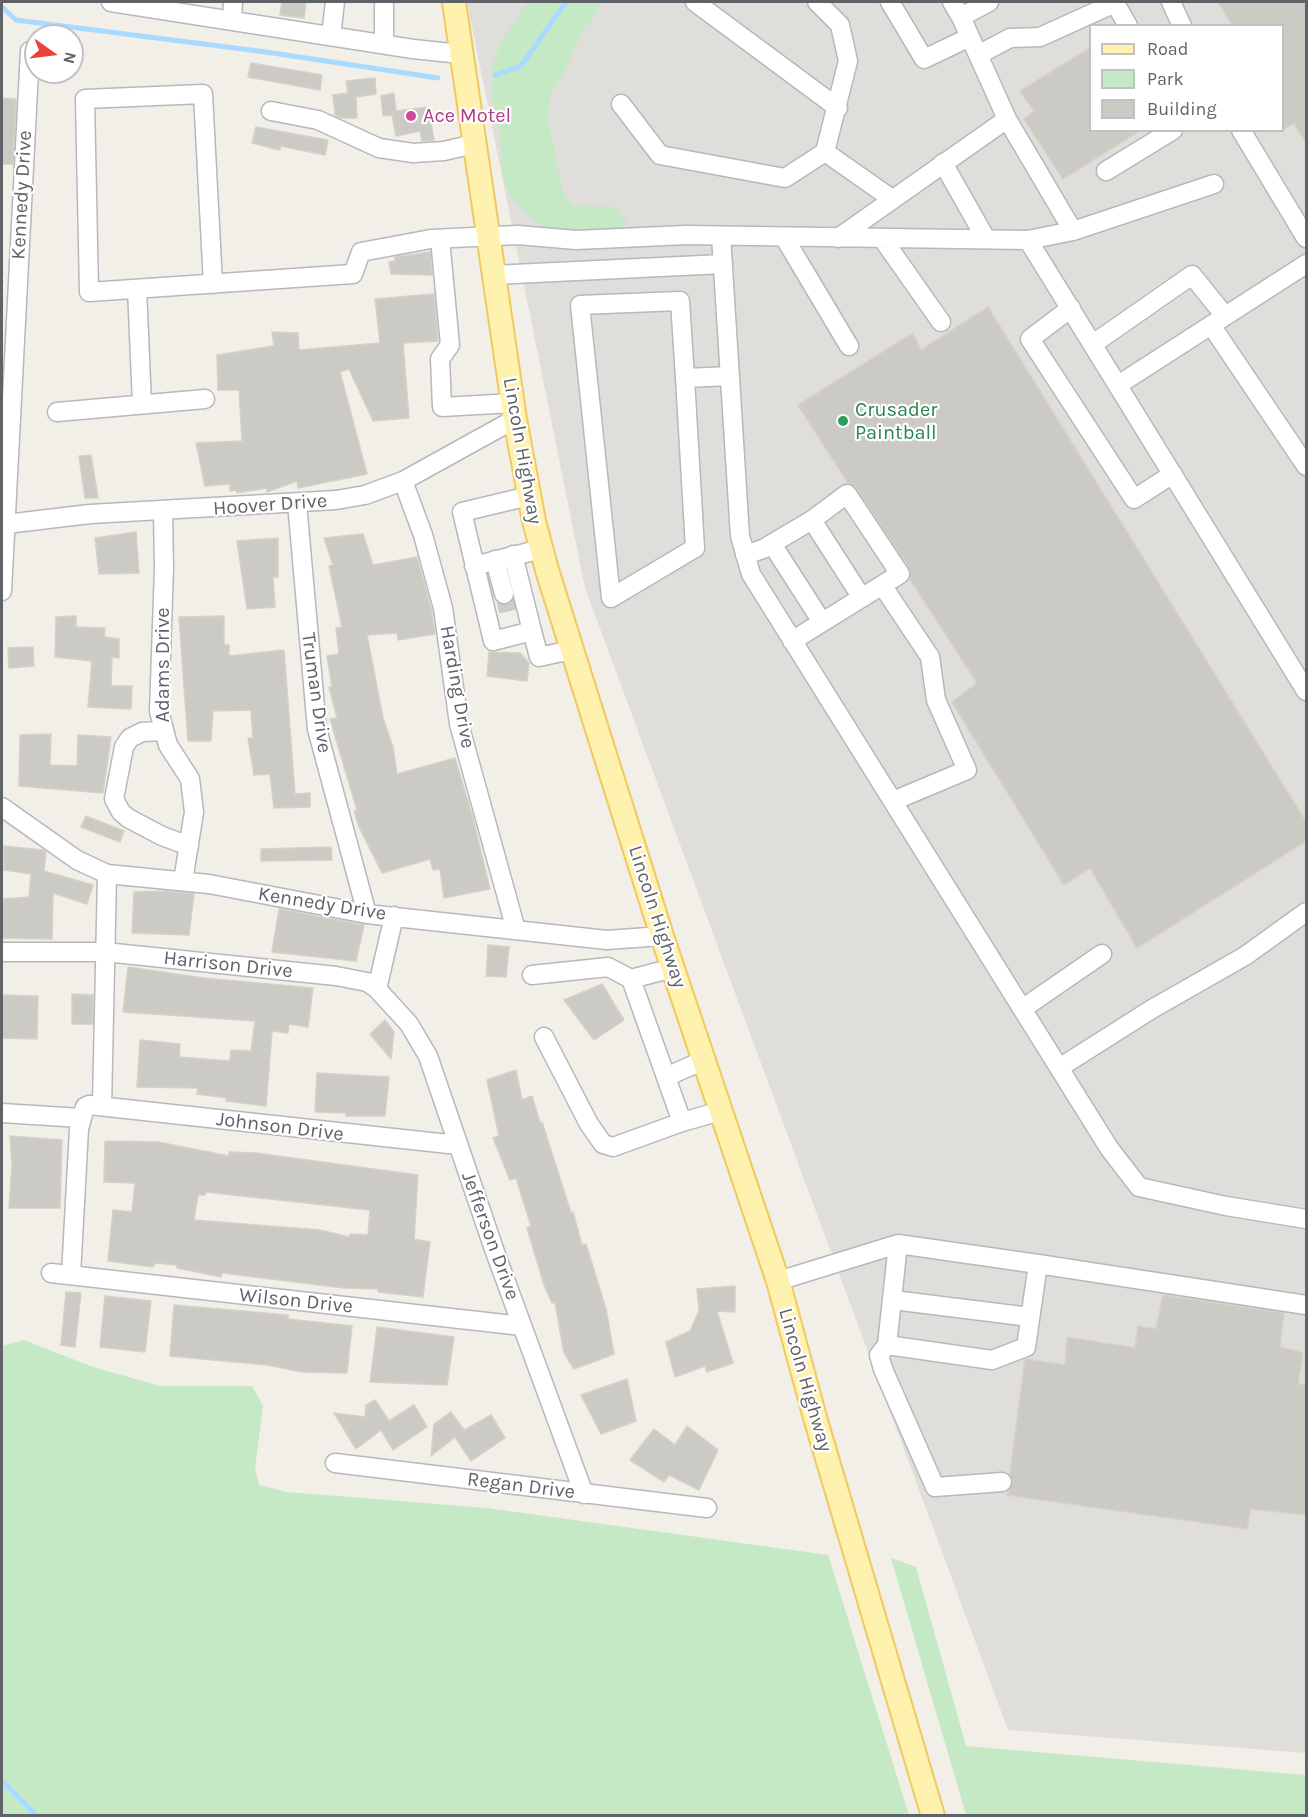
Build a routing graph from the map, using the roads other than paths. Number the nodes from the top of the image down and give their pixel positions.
1 (117, 2) edge
2 (233, 2) edge
3 (335, 2) edge
4 (384, 2) edge
5 (454, 2) edge
6 (695, 2) edge
7 (817, 2) edge
8 (890, 2) edge
9 (989, 2) edge
10 (1171, 2) edge
11 (956, 9) edge
12 (232, 21) junction
13 (1127, 24) edge
14 (1181, 24) edge
15 (331, 36) junction
16 (970, 37) junction
17 (384, 45) junction
18 (461, 54) junction
19 (978, 55) junction
20 (28, 84) edge
21 (621, 104) dead end
22 (838, 108) junction
23 (271, 111) dead end
24 (1007, 119) junction
25 (1170, 132) edge
26 (1242, 132) edge
27 (474, 144) junction
28 (825, 152) junction
29 (944, 163) junction
30 (1106, 171) dead end
31 (1214, 184) dead end
32 (891, 199) junction
33 (1073, 231) junction
34 (487, 236) junction
35 (721, 236) junction
36 (784, 237) junction
37 (838, 237) junction
38 (882, 238) junction
39 (1306, 238) edge
40 (440, 239) junction
41 (986, 239) junction
42 (1028, 240) junction
43 (723, 264) junction
44 (1306, 264) edge
45 (493, 275) junction
46 (213, 284) junction
47 (137, 289) junction
48 (1071, 308) junction
49 (1218, 321) junction
50 (941, 322) dead end
51 (1093, 344) junction
52 (849, 346) dead end
53 (730, 376) junction
54 (685, 378) junction
55 (1119, 385) junction
56 (205, 399) dead end
57 (142, 404) junction
58 (514, 411) junction
59 (57, 412) dead end
60 (1306, 466) edge
61 (1173, 474) junction
62 (403, 481) junction
63 (529, 496) junction
64 (297, 503) junction
65 (163, 512) junction
66 (812, 520) junction
67 (6, 524) junction
68 (772, 544) junction
69 (541, 549) junction
70 (746, 555) junction
71 (504, 558) junction
72 (474, 566) junction
73 (882, 585) junction
74 (2, 591) edge
75 (504, 594) tunnel mouth
76 (862, 598) junction
77 (822, 622) junction
78 (519, 628) junction
79 (792, 641) junction
80 (572, 650) junction
81 (1306, 691) edge
82 (163, 730) junction
83 (893, 801) junction
84 (2, 807) edge
85 (189, 846) junction
86 (107, 874) junction
87 (183, 881) junction
88 (1306, 912) edge
89 (367, 914) junction
90 (394, 916) junction
91 (516, 930) junction
92 (662, 936) junction
93 (607, 940) junction
94 (2, 952) edge
95 (105, 952) junction
96 (1102, 954) dead end
97 (608, 967) junction
98 (673, 968) junction
99 (532, 975) dead end
100 (631, 979) junction
101 (377, 989) junction
102 (1022, 1009) junction
103 (544, 1037) dead end
104 (704, 1060) junction
105 (1059, 1068) junction
106 (666, 1077) junction
107 (102, 1106) junction
108 (721, 1111) junction
109 (2, 1113) edge
110 (81, 1118) junction
111 (682, 1122) junction
112 (458, 1145) junction
113 (1306, 1219) edge
114 (898, 1244) junction
115 (1038, 1264) junction
116 (51, 1273) dead end
117 (71, 1275) junction
118 (778, 1281) junction
119 (893, 1300) junction
120 (1306, 1305) edge
121 (1030, 1317) junction
122 (522, 1326) junction
123 (887, 1345) junction
124 (335, 1463) dead end
125 (1002, 1482) dead end
126 (584, 1494) junction
127 (707, 1508) dead end
128 (933, 1815) edge

1 - 12 street
2 - 12 street
3 - 15 street
4 - 17 street
5 - 18 main road, Lincoln Highway
6 - 22 street
7 - 22 street
8 - 16 street
9 - 11 street
10 - 14 street
11 - 16 street
12 - 15 street
13 - 19 street
15 - 17 street
16 - 19 street
17 - 18 street
18 - 27 main road, Lincoln Highway
19 - 24 street
20 - 67 street, Kennedy Drive
21 - 28 street
22 - 28 street
23 - 27 street
24 - 29 street
24 - 33 street
25 - 30 street
26 - 39 street
27 - 34 main road, Lincoln Highway
28 - 32 street
29 - 32 street
29 - 41 street
31 - 33 street
32 - 37 street
33 - 42 street
34 - 35 street
34 - 40 street
34 - 45 main road, Lincoln Highway
35 - 36 street
35 - 43 street
36 - 37 street
36 - 52 street
37 - 38 street
38 - 41 street
38 - 50 street
40 - 46 street
40 - 58 street
41 - 42 street
42 - 48 street
43 - 45 street
43 - 53 street
44 - 49 street
45 - 58 main road, Lincoln Highway
46 - 47 street
46 - 47 street
47 - 57 street
48 - 51 street
48 - 61 street
49 - 51 street
49 - 55 street
49 - 60 street
51 - 55 street
53 - 54 street
53 - 70 street
54 - 54 street
55 - 61 street
56 - 57 street
57 - 59 street
58 - 62 street, Hoover Drive
58 - 63 main road, Lincoln Highway
61 - 81 street
62 - 64 street, Hoover Drive
62 - 91 street, Harding Drive
63 - 69 main road, Lincoln Highway
63 - 72 street
64 - 65 street, Hoover Drive
64 - 89 street, Truman Drive
65 - 67 street, Hoover Drive
65 - 82 street, Adams Drive
66 - 68 street
66 - 73 street
66 - 76 street
67 - 74 street, Kennedy Drive
68 - 70 street
68 - 77 street
69 - 71 street
69 - 80 main road, Lincoln Highway
70 - 79 street
71 - 72 street
71 - 75 street
71 - 78 street
72 - 78 street
73 - 76 street
73 - 83 street
76 - 77 street
77 - 79 street
78 - 80 street
79 - 83 street
80 - 92 main road, Lincoln Highway
82 - 85 street, Adams Drive
82 - 85 street
83 - 102 street
84 - 86 street, Kennedy Drive
85 - 87 street, Adams Drive
86 - 87 street, Kennedy Drive
86 - 95 street
87 - 89 street, Kennedy Drive
88 - 105 street
89 - 90 street, Kennedy Drive
90 - 91 street, Kennedy Drive
90 - 101 street
91 - 93 street, Kennedy Drive
92 - 93 street, Kennedy Drive
92 - 98 main road, Lincoln Highway
93 - 97 street
94 - 95 street, Harrison Drive
95 - 101 street, Harrison Drive
95 - 107 street
96 - 102 street
97 - 99 street
97 - 100 street
98 - 100 street
98 - 104 main road, Lincoln Highway
100 - 106 street
101 - 112 street, Jefferson Drive
102 - 105 street
103 - 111 street
104 - 106 street
104 - 108 main road, Lincoln Highway
105 - 113 street
106 - 111 street
107 - 110 street
107 - 112 street, Johnson Drive
108 - 111 street
108 - 118 main road, Lincoln Highway
109 - 110 street
110 - 117 street
112 - 122 street, Jefferson Drive
114 - 115 street
114 - 118 street
114 - 119 street
115 - 120 street
115 - 121 street
116 - 117 street, Wilson Drive
117 - 122 street, Wilson Drive
118 - 128 main road, Lincoln Highway
119 - 121 street
119 - 123 street
121 - 123 street
122 - 126 street, Jefferson Drive
123 - 125 street
124 - 126 street, Regan Drive
126 - 127 street, Regan Drive

